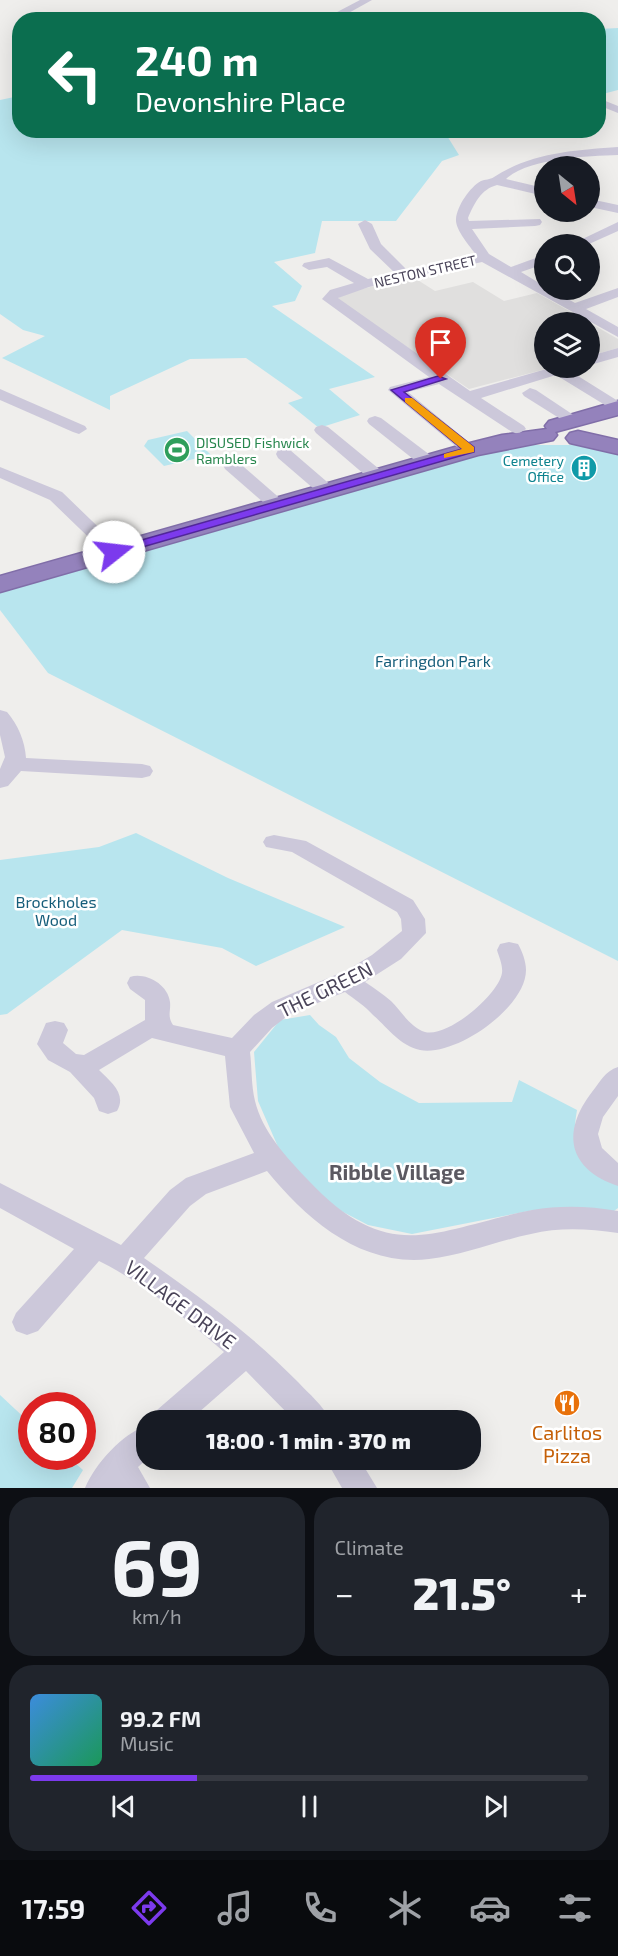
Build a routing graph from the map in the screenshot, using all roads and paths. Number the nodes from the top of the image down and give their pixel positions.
1 (367, 0) edge
2 (343, 12) edge
3 (618, 151) edge
4 (593, 152) junction
5 (606, 165) dead end
6 (490, 179) junction
7 (534, 190) edge
8 (600, 205) edge
9 (618, 209) edge
10 (535, 222) dead end
11 (365, 224) dead end
12 (463, 225) junction
13 (618, 226) edge
14 (600, 234) edge
15 (484, 257) junction
16 (534, 263) edge
17 (309, 266) dead end
18 (510, 272) junction
19 (404, 275) junction
20 (366, 284) junction
21 (618, 292) edge
22 (574, 308) junction
23 (618, 333) edge
24 (618, 352) edge
25 (600, 357) edge
26 (600, 361) edge
27 (618, 367) edge
28 (534, 377) edge
29 (574, 378) edge
30 (441, 379) junction
31 (530, 393) dead end
32 (0, 394) edge
33 (469, 396) junction
34 (618, 408) edge
35 (375, 421) dead end
36 (79, 429) dead end
37 (518, 429) dead end
38 (322, 430) dead end
39 (567, 430) junction
40 (618, 447) edge
41 (470, 450) junction
42 (284, 454) dead end
43 (428, 462) junction
44 (231, 465) dead end
45 (0, 472) edge
46 (378, 477) junction
47 (327, 491) junction
48 (277, 505) junction
49 (114, 552) junction
50 (0, 584) edge
51 (0, 716) edge
52 (15, 764) junction
53 (142, 771) dead end
54 (0, 781) edge
55 (274, 842) dead end
56 (509, 950) dead end
57 (347, 981) junction
58 (139, 983) dead end
59 (55, 1030) dead end
60 (164, 1031) junction
61 (237, 1049) junction
62 (77, 1064) junction
63 (618, 1077) edge
64 (108, 1104) dead end
65 (270, 1158) junction
66 (618, 1175) edge
67 (0, 1194) edge
68 (618, 1222) edge
69 (94, 1246) junction
70 (125, 1260) junction
71 (27, 1322) dead end
72 (245, 1353) junction
73 (179, 1410) edge
74 (304, 1410) edge
75 (136, 1454) edge
76 (349, 1470) edge
77 (117, 1480) edge
78 (362, 1488) edge

1 - 2 street
3 - 4 street
4 - 5 street
4 - 6 street
6 - 7 street
6 - 12 street
8 - 9 street
10 - 12 street
11 - 19 street
12 - 15 street
13 - 14 street
15 - 18 street
15 - 19 street, NESTON STREET
16 - 18 street
17 - 20 street
18 - 22 street
19 - 20 street, NESTON STREET
20 - 30 street, NESTON STREET
21 - 22 street
22 - 23 street
24 - 25 street
26 - 27 street
28 - 33 street
29 - 34 street
30 - 33 street
30 - 41 street
31 - 39 street
32 - 36 street
33 - 37 street
34 - 39 highway
35 - 43 street
38 - 46 street
39 - 40 highway
39 - 41 highway
41 - 43 highway
42 - 47 street
43 - 46 highway
44 - 48 street
45 - 49 street
46 - 47 highway
47 - 48 highway
48 - 49 highway
49 - 50 highway
51 - 52 street
52 - 53 street
52 - 54 street
55 - 57 street, THE GREEN
56 - 57 street
57 - 61 street, THE GREEN
58 - 60 street
59 - 62 street
60 - 61 street
60 - 62 street
61 - 65 street
62 - 64 street
63 - 66 street
65 - 68 street
65 - 70 street
67 - 69 street, VILLAGE DRIVE
69 - 70 street, VILLAGE DRIVE
69 - 71 street
70 - 72 street, VILLAGE DRIVE
72 - 73 street
72 - 74 street, VILLAGE DRIVE
75 - 77 street
76 - 78 street

